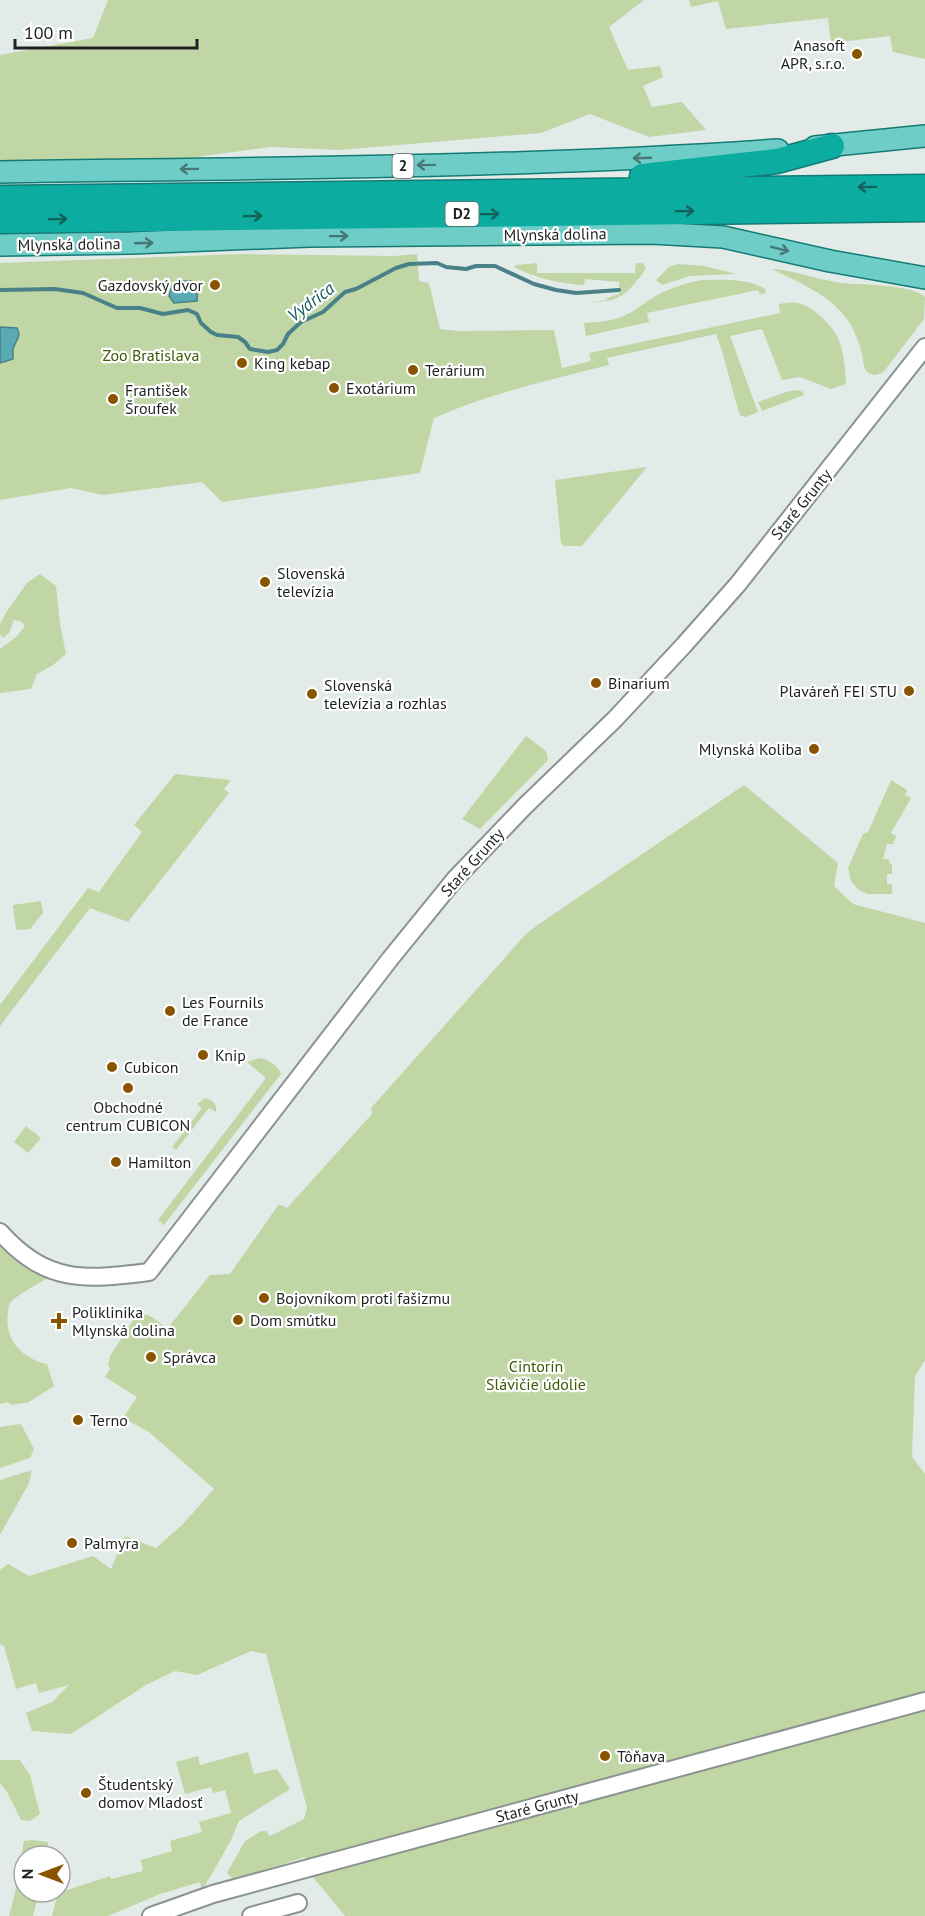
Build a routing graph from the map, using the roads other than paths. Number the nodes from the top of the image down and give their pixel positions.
1 (925, 136) edge
2 (832, 146) junction
3 (0, 172) edge
4 (925, 187) edge
5 (489, 191) junction
6 (0, 198) edge
7 (925, 209) edge
8 (0, 220) edge
9 (0, 245) edge
10 (925, 278) edge
11 (925, 348) edge
12 (0, 1232) edge
13 (925, 1701) edge
14 (298, 1903) dead end
15 (172, 1912) edge
16 (151, 1916) edge
17 (251, 1916) edge

1 - 2 main road, 2
2 -> 3 main road, 2
2 - 5 highway
4 -> 5 highway, D2
5 - 6 highway, D2
8 -> 7 highway, D2
9 -> 10 main road, Mlynská dolina
11 - 12 street, Staré Grunty
13 - 15 street, Staré Grunty
14 - 17 street
15 - 16 street, Staré Grunty

